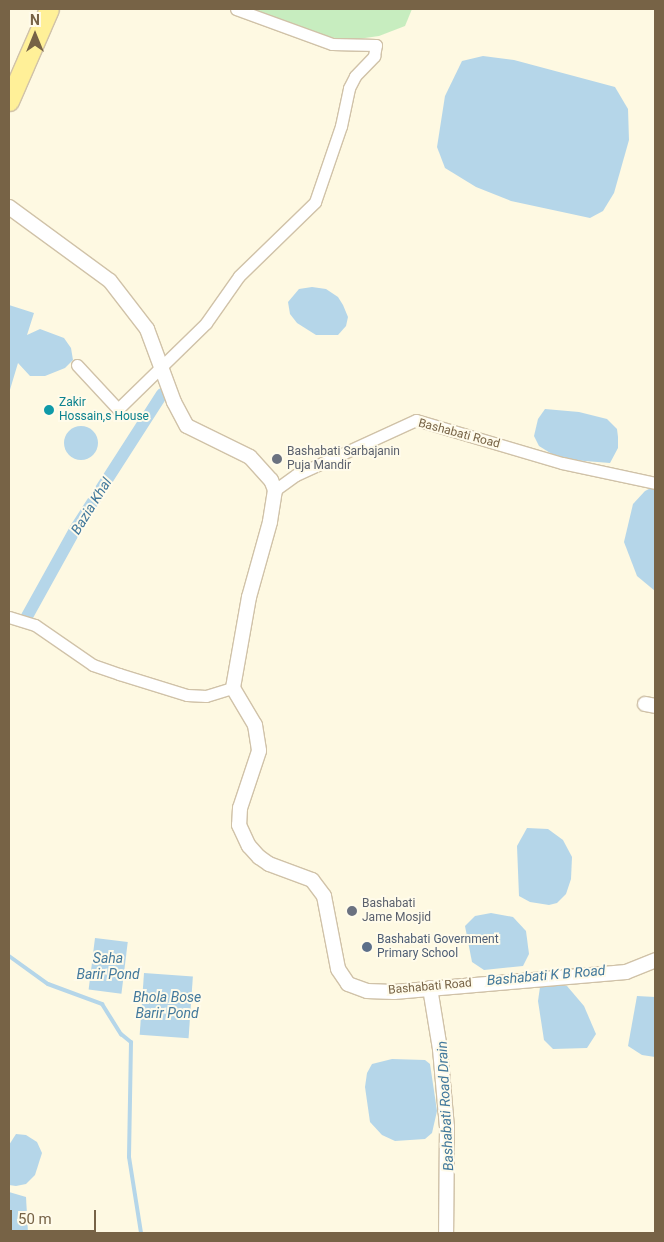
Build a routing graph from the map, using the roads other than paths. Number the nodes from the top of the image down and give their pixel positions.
1 (49, 9) edge
2 (236, 9) edge
3 (9, 101) edge
4 (9, 206) edge
5 (77, 365) dead end
6 (162, 372) junction
7 (655, 483) edge
8 (274, 490) junction
9 (9, 617) edge
10 (233, 688) junction
11 (655, 960) edge
12 (430, 988) junction
13 (446, 1233) edge

1 - 3 main road
2 - 6 street
4 - 6 street
5 - 6 street
6 - 8 street
7 - 8 street, Bashabati Road
8 - 10 street
9 - 10 street
10 - 12 street, Bashabati Road
11 - 12 street, Bashabati Road
12 - 13 street

